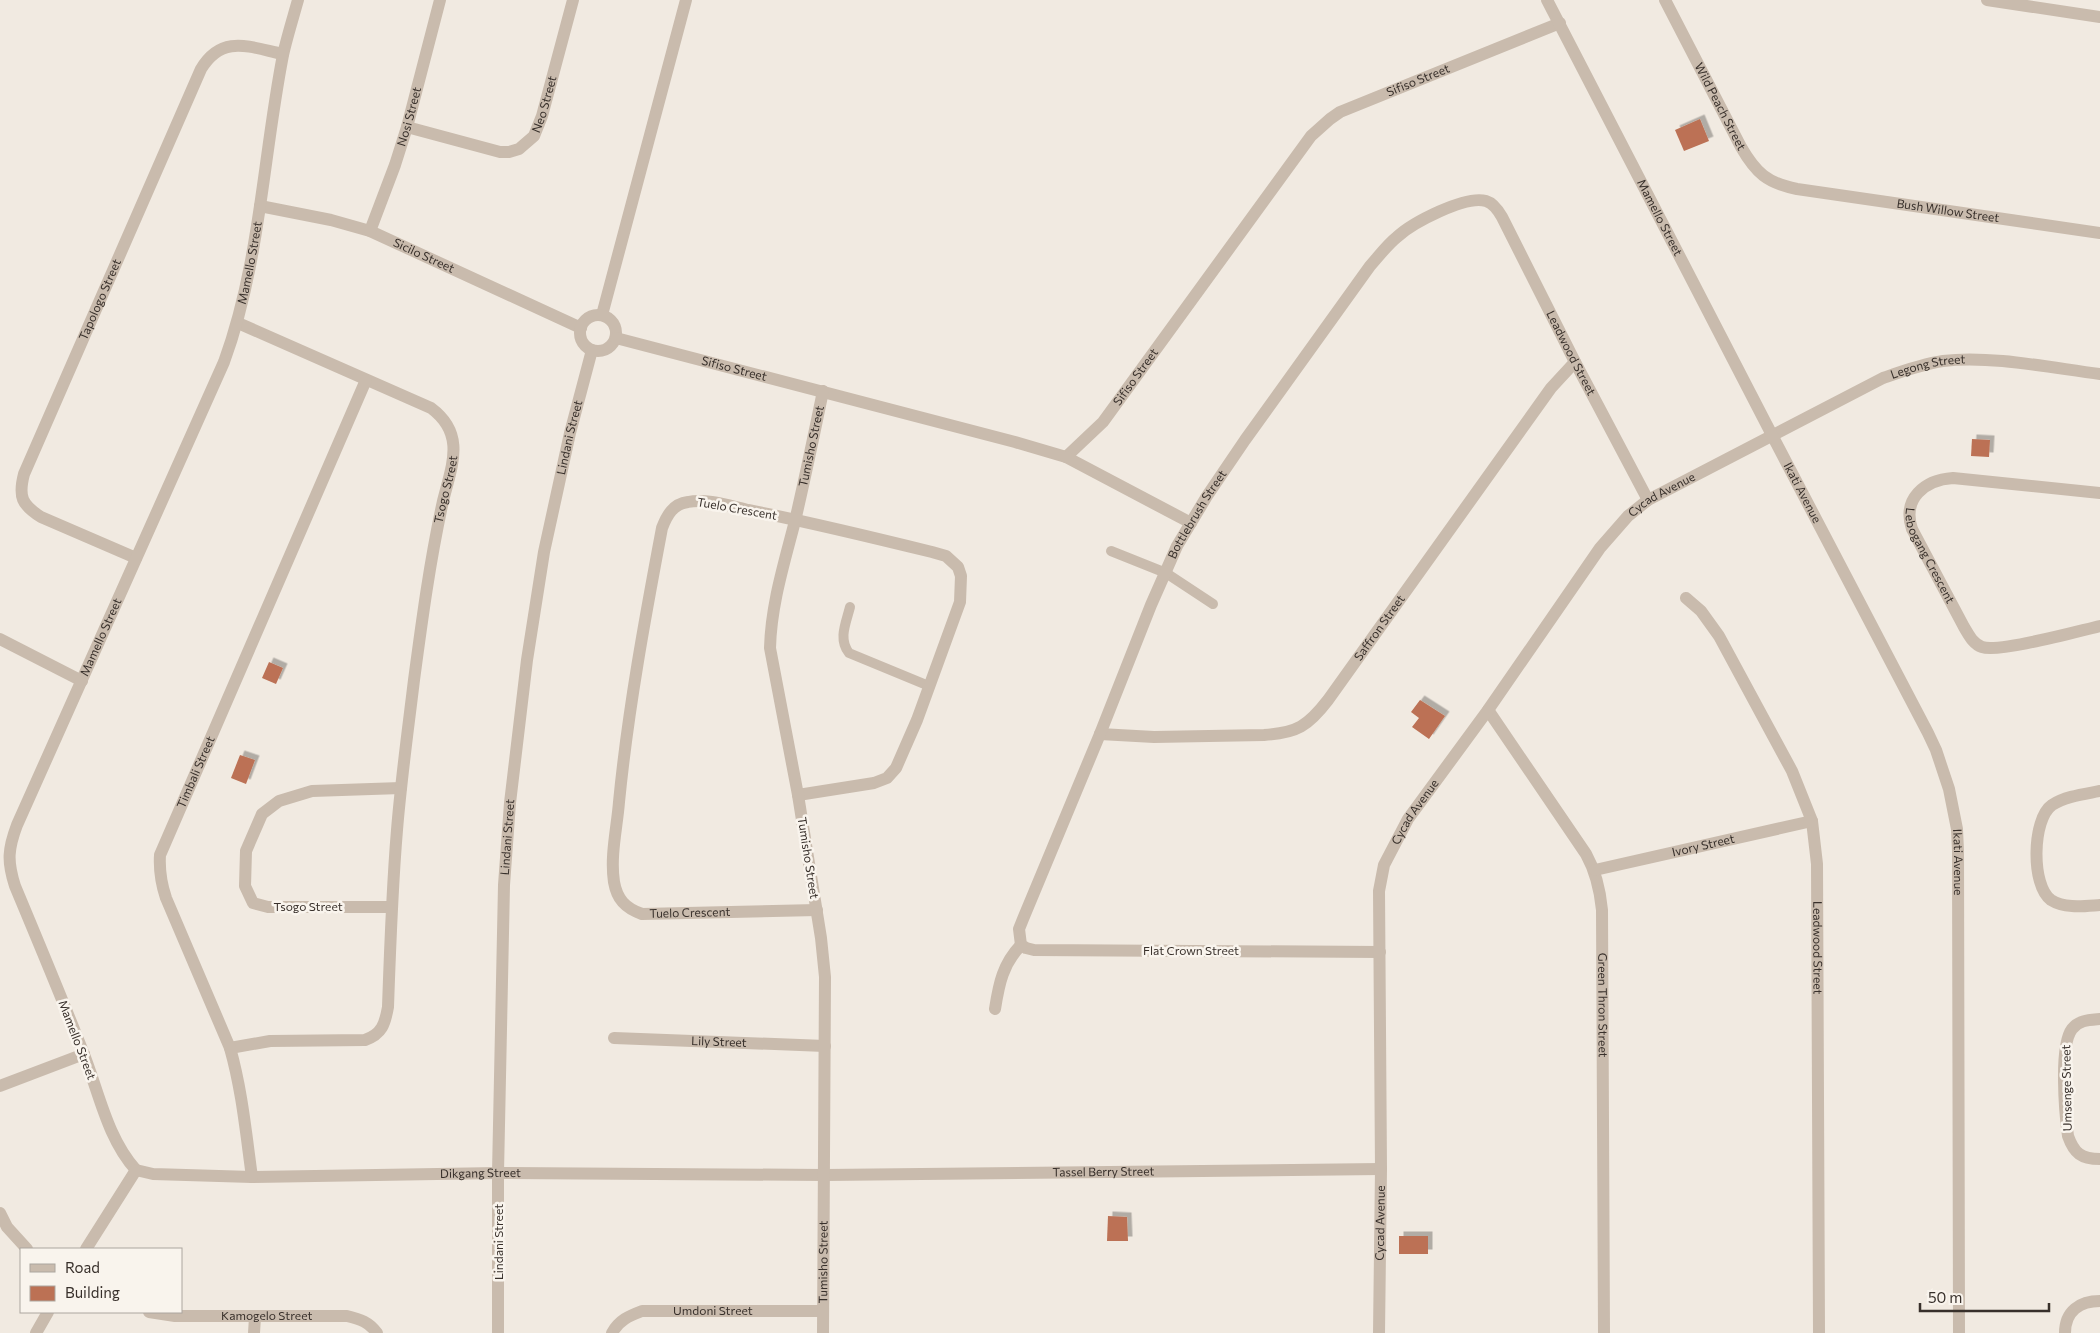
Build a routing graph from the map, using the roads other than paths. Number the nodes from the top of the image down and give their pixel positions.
1 (298, 0) edge
2 (440, 0) edge
3 (573, 0) edge
4 (686, 0) edge
5 (1548, 0) edge
6 (1664, 0) edge
7 (1986, 0) edge
8 (2100, 16) edge
9 (1560, 22) junction
10 (283, 54) junction
11 (407, 127) junction
12 (1797, 189) joint
13 (1493, 205) joint
14 (260, 206) junction
15 (370, 231) junction
16 (2100, 233) edge
17 (602, 315) junction
18 (238, 323) junction
19 (581, 328) junction
20 (616, 338) junction
21 (592, 350) junction
22 (1575, 362) junction
23 (2100, 374) edge
24 (366, 380) junction
25 (823, 391) junction
26 (1772, 435) junction
27 (1066, 457) junction
28 (2100, 493) edge
29 (1648, 500) junction
30 (795, 520) junction
31 (1191, 523) junction
32 (1111, 551) dead end
33 (136, 558) junction
34 (1166, 573) junction
35 (1686, 598) dead end
36 (1213, 604) dead end
37 (850, 607) dead end
38 (2100, 626) edge
39 (0, 639) edge
40 (82, 681) junction
41 (929, 686) junction
42 (1488, 710) junction
43 (1100, 734) junction
44 (401, 788) junction
45 (2100, 791) edge
46 (798, 795) junction
47 (1812, 821) junction
48 (1595, 870) junction
49 (2100, 905) edge
50 (392, 907) junction
51 (817, 910) junction
52 (1021, 945) junction
53 (1380, 952) junction
54 (995, 1009) dead end
55 (2100, 1018) edge
56 (614, 1038) dead end
57 (825, 1046) junction
58 (230, 1048) junction
59 (84, 1054) junction
60 (0, 1086) edge
61 (2100, 1159) edge
62 (1381, 1169) junction
63 (136, 1170) junction
64 (498, 1173) junction
65 (825, 1175) junction
66 (252, 1177) junction
67 (0, 1213) edge
68 (26, 1248) edge
69 (87, 1248) edge
70 (2100, 1300) edge
71 (823, 1311) junction
72 (47, 1313) edge
73 (156, 1313) edge
74 (254, 1317) junction
75 (36, 1333) edge
76 (254, 1333) edge
77 (377, 1333) edge
78 (498, 1333) edge
79 (612, 1333) edge
80 (823, 1333) edge
81 (1379, 1333) edge
82 (1604, 1333) edge
83 (1820, 1333) edge
84 (1959, 1333) edge
85 (2065, 1333) edge

1 - 10 street, Mamello Street
2 - 11 street, Nosi Street
3 - 11 street, Neo Street
4 - 17 street
5 - 9 street, Mamello Street
6 - 12 street, Wild Peach Street
7 - 8 street
9 - 26 street, Mamello Street
9 - 27 street, Sifiso Street
10 - 14 street, Mamello Street
10 - 33 street, Tapologo Street
11 - 15 street, Nosi Street
12 - 16 street, Bush Willow Street
13 - 22 street, Leadwood Street
13 - 31 street, Bottlebrush Street
14 - 15 street, Sicilo Street
14 - 18 street, Mamello Street
15 - 19 street, Sicilo Street
17 - 19 street
17 - 20 street
18 - 24 street, Tsogo Street
18 - 33 street, Mamello Street
19 - 21 street
20 - 21 street
20 - 25 street, Sifiso Street
21 - 64 street, Lindani Street
22 - 29 street, Leadwood Street
22 - 43 street, Saffron Street
23 - 26 street, Legong Street
24 - 44 street, Tsogo Street
24 - 58 street, Timbali Street
25 - 27 street, Sifiso Street
25 - 30 street, Tumisho Street
26 - 29 street, Cycad Avenue
26 - 84 street, Ikati Avenue
27 - 31 street
28 - 38 street, Lebogang Crescent
29 - 42 street, Cycad Avenue
30 - 41 street, Tuelo Crescent
30 - 46 street, Tumisho Street
30 - 51 street, Tuelo Crescent
31 - 34 street, Bottlebrush Street
32 - 34 lane
33 - 40 street, Mamello Street
34 - 36 lane
34 - 43 street, Bottlebrush Street
35 - 47 street, Leadwood Street
37 - 41 lane
39 - 40 street
40 - 59 street, Mamello Street
41 - 46 street, Tuelo Crescent
42 - 48 street, Green Thron Street
42 - 53 street, Cycad Avenue
43 - 52 street, Bottlebrush Street
44 - 50 street, Tsogo Street
44 - 50 street, Tsogo Street
45 - 49 street
46 - 51 street, Tumisho Street
47 - 48 street, Ivory Street
47 - 83 street, Leadwood Street
48 - 82 street, Green Thron Street
50 - 58 street, Tsogo Street
51 - 57 street, Tumisho Street
52 - 53 street, Flat Crown Street
52 - 54 street
53 - 62 street, Cycad Avenue
55 - 61 street, Umsenge Street
56 - 57 street, Lily Street
57 - 65 street, Tumisho Street
58 - 66 street, Timbali Street
59 - 60 street
59 - 63 street, Mamello Street
62 - 65 street, Tassel Berry Street
62 - 81 street, Cycad Avenue
63 - 66 street, Dikgang Street
63 - 69 street
64 - 65 street, Dikgang Street
64 - 66 street, Dikgang Street
64 - 78 street, Lindani Street
65 - 71 street, Tumisho Street
67 - 68 street
70 - 85 street
71 - 79 street, Umdoni Street
71 - 80 street, Tumisho Street
72 - 75 street
73 - 74 street, Kamogelo Street
74 - 76 street
74 - 77 street, Kamogelo Street

